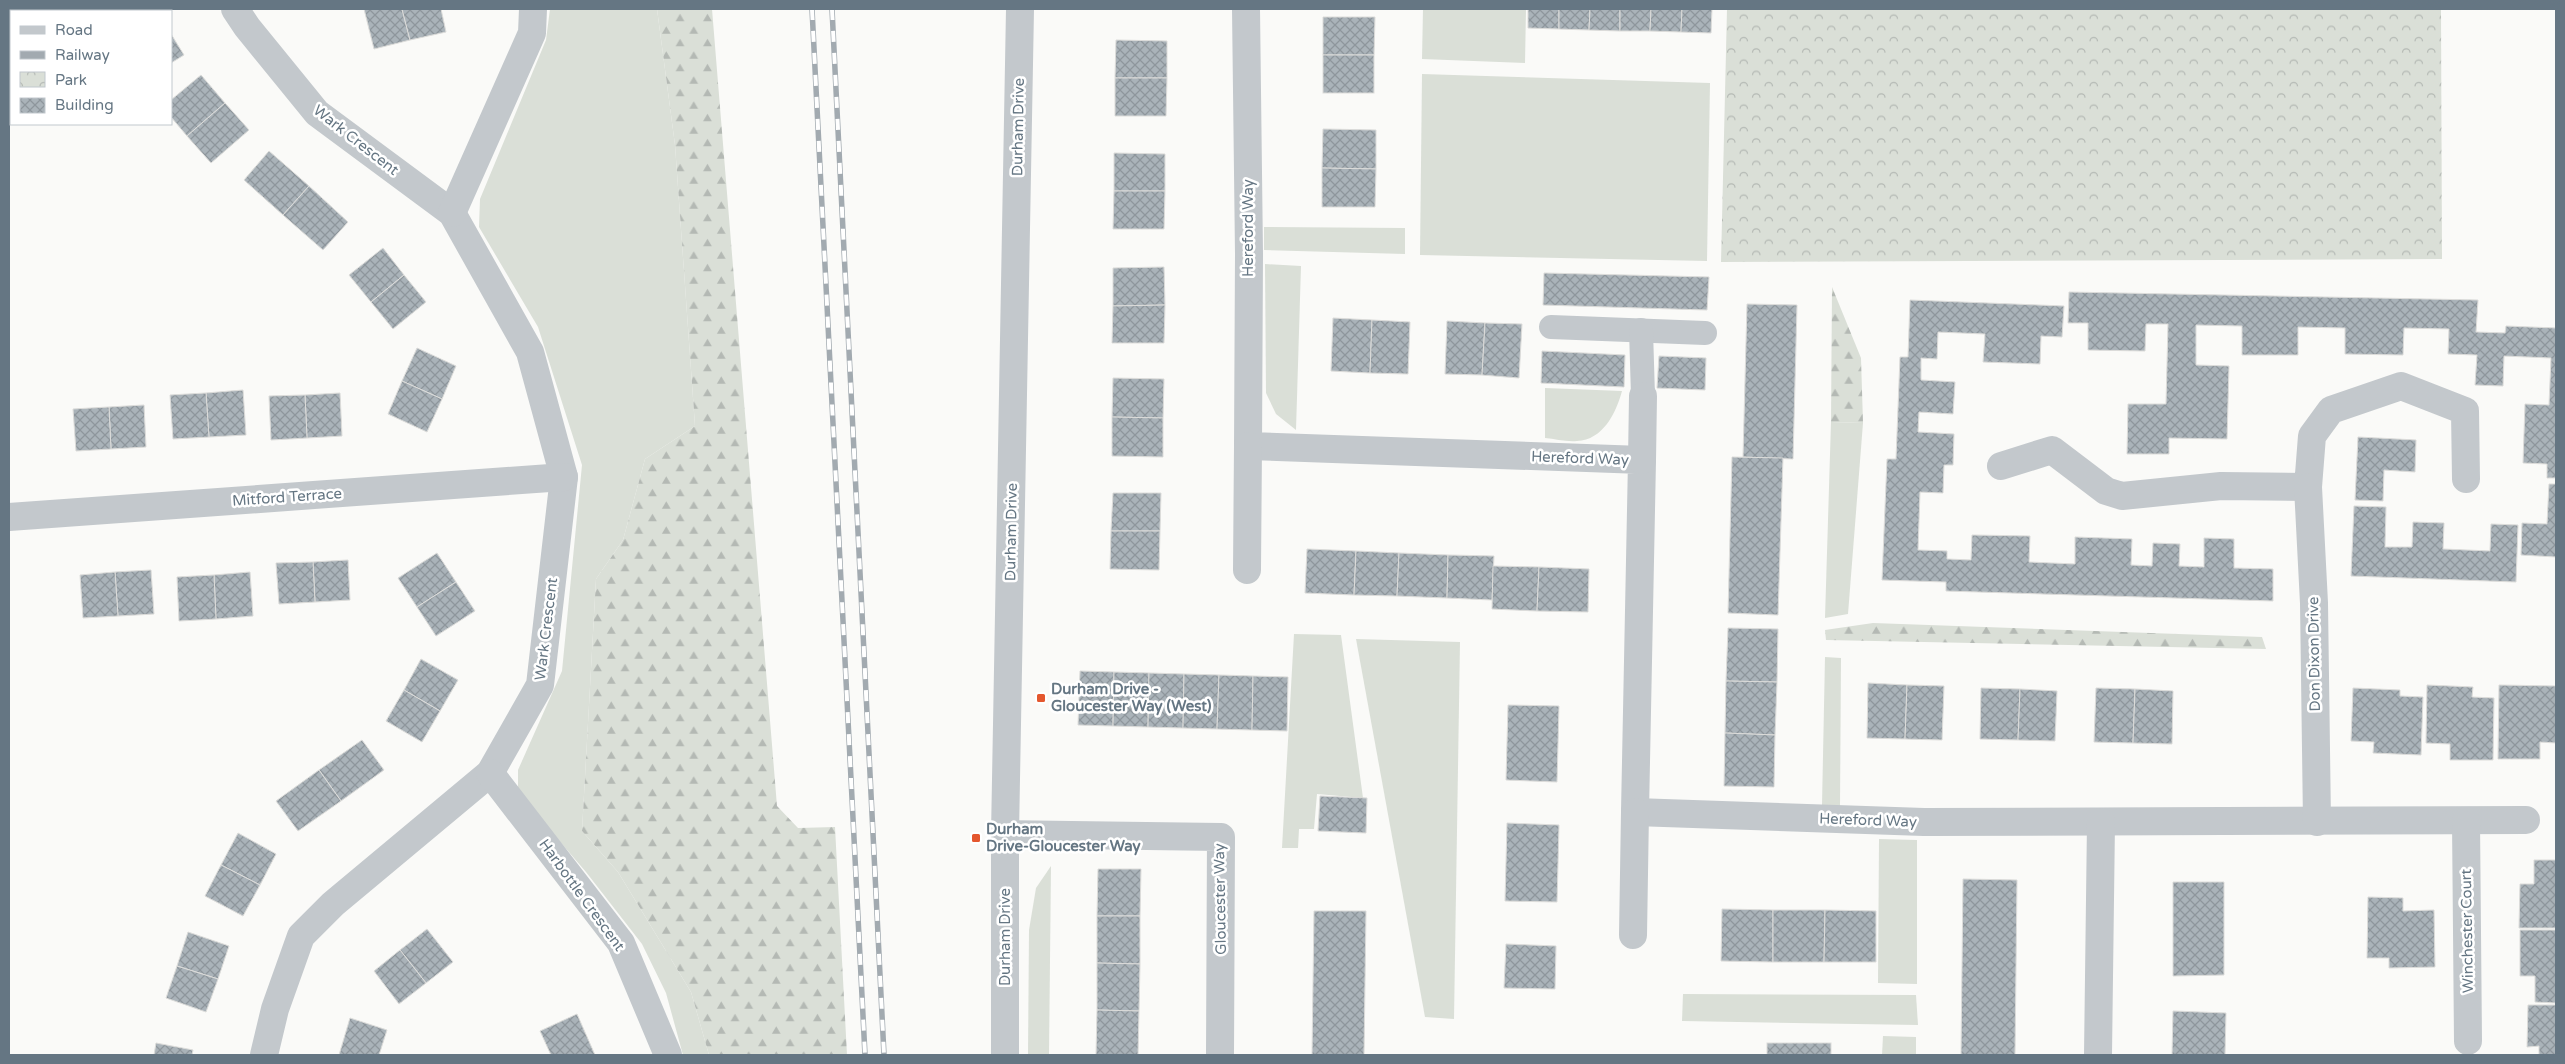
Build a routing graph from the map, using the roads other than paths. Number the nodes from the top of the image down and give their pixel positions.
1 (235, 9) edge
2 (533, 9) edge
3 (1020, 9) edge
4 (1246, 9) edge
5 (452, 213) junction
6 (1550, 327) dead end
7 (1641, 330) junction
8 (1705, 332) dead end
9 (1643, 396) joint
10 (1248, 446) junction
11 (1642, 460) junction
12 (2001, 466) dead end
13 (564, 477) junction
14 (2466, 479) dead end
15 (2308, 487) junction
16 (9, 517) edge
17 (1246, 570) dead end
18 (490, 773) junction
19 (1635, 812) junction
20 (2526, 820) dead end
21 (2466, 821) junction
22 (2101, 822) junction
23 (2317, 822) junction
24 (1006, 834) junction
25 (1632, 935) dead end
26 (2468, 1041) dead end
27 (264, 1055) edge
28 (668, 1055) edge
29 (1005, 1055) edge
30 (1220, 1055) edge
31 (2098, 1055) edge

1 - 5 street, Wark Crescent
2 - 5 street
3 - 24 street, Durham Drive
4 - 10 street, Hereford Way
5 - 13 street, Wark Crescent
6 - 7 lane
7 - 8 lane
7 - 9 lane
9 - 11 street, Hereford Way
10 - 11 street, Hereford Way
10 - 17 street, Hereford Way
11 - 19 street, Hereford Way
12 - 15 street
13 - 16 street, Mitford Terrace
13 - 18 street, Wark Crescent
14 - 15 street, Don Dixon Drive
15 - 23 street, Don Dixon Drive
18 - 27 street, Wark Crescent
18 - 28 street, Harbottle Crescent
19 - 22 street, Hereford Way
19 - 25 street, Hereford Way
20 - 21 street
21 - 23 street
21 - 26 street, Winchester Court
22 - 23 street, Hereford Way
22 - 31 street
24 - 29 street, Durham Drive
24 - 30 street, Gloucester Way

